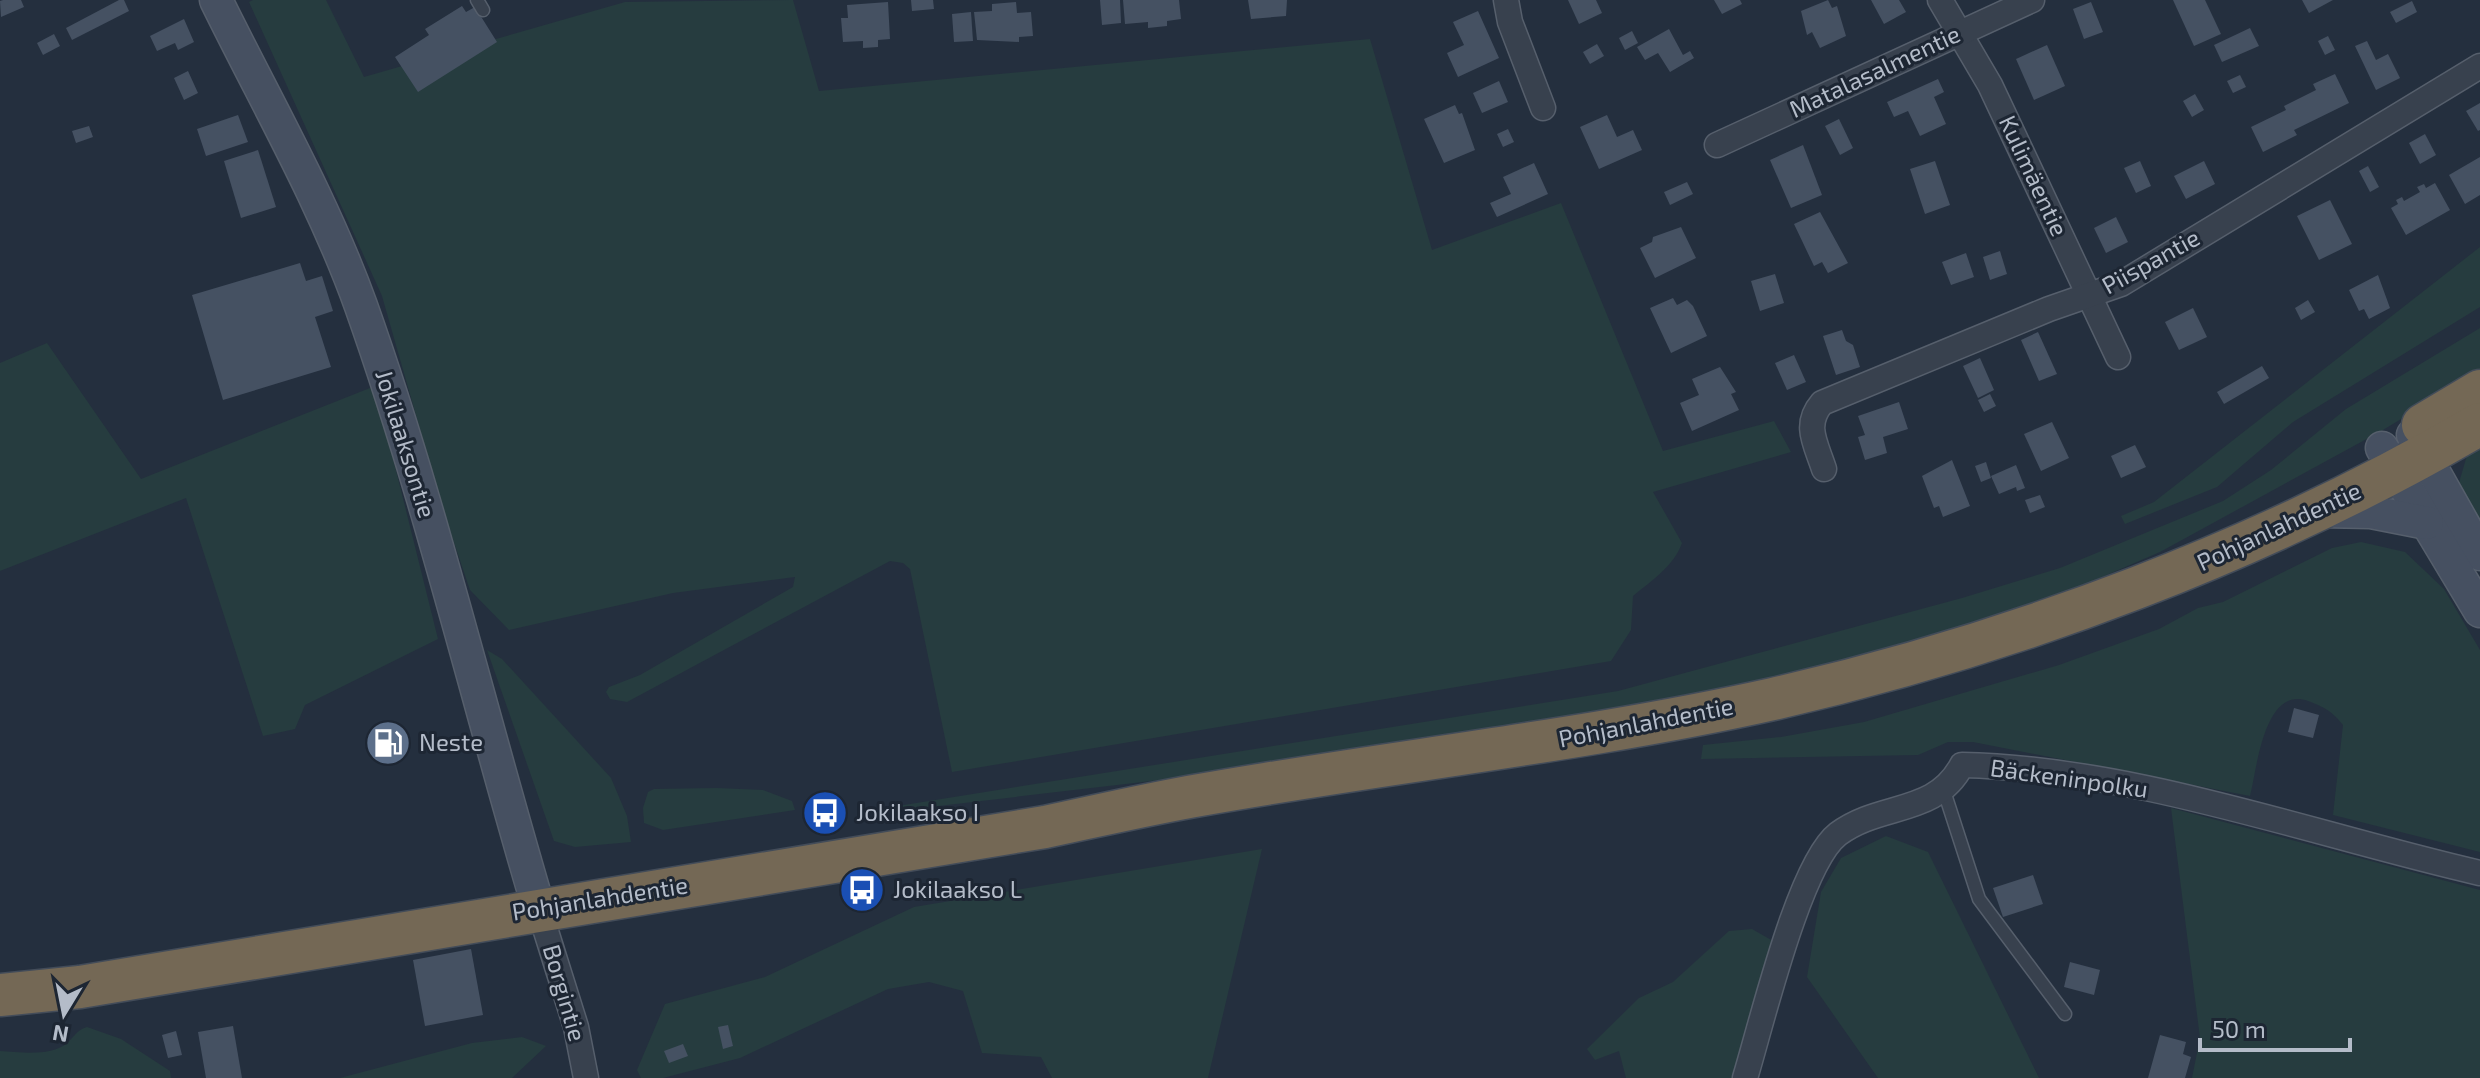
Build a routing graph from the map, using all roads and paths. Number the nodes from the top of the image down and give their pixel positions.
1 (218, 0) edge
2 (1506, 0) edge
3 (1940, 0) edge
4 (2032, 0) edge
5 (1961, 33) junction
6 (2480, 66) edge
7 (1543, 108) dead end
8 (1717, 145) dead end
9 (2089, 295) junction
10 (2118, 357) dead end
11 (2480, 391) edge
12 (2480, 424) edge
13 (2404, 452) junction
14 (1824, 469) dead end
15 (2320, 511) junction
16 (2427, 523) junction
17 (2480, 554) edge
18 (2083, 605) junction
19 (2480, 611) edge
20 (1944, 791) junction
21 (2480, 873) edge
22 (535, 896) junction
23 (0, 984) edge
24 (0, 995) edge
25 (2065, 1014) dead end
26 (586, 1078) edge
27 (1745, 1078) edge

1 - 22 street, Jokilaaksontie
2 - 7 street
3 - 5 street, Kulimäentie
4 - 5 street, Matalasalmentie
5 - 8 street, Matalasalmentie
5 - 9 street, Kulimäentie
6 - 9 street, Piispantie
9 - 10 street, Kulimäentie
9 - 14 street, Piispantie
11 - 13 highway
12 - 13 highway
13 - 15 highway, Pohjanlahdentie
13 - 16 street
13 - 17 street
13 - 18 highway, Pohjanlahdentie
15 - 16 street
15 - 18 highway, Pohjanlahdentie
16 - 19 street
18 - 22 highway, Pohjanlahdentie
20 - 21 street, Bäckeninpolku
20 - 25 lane
20 - 27 street, Bäckeninpolku
22 - 23 highway, Pohjanlahdentie
22 - 24 highway, Pohjanlahdentie
22 - 26 street, Borgintie

